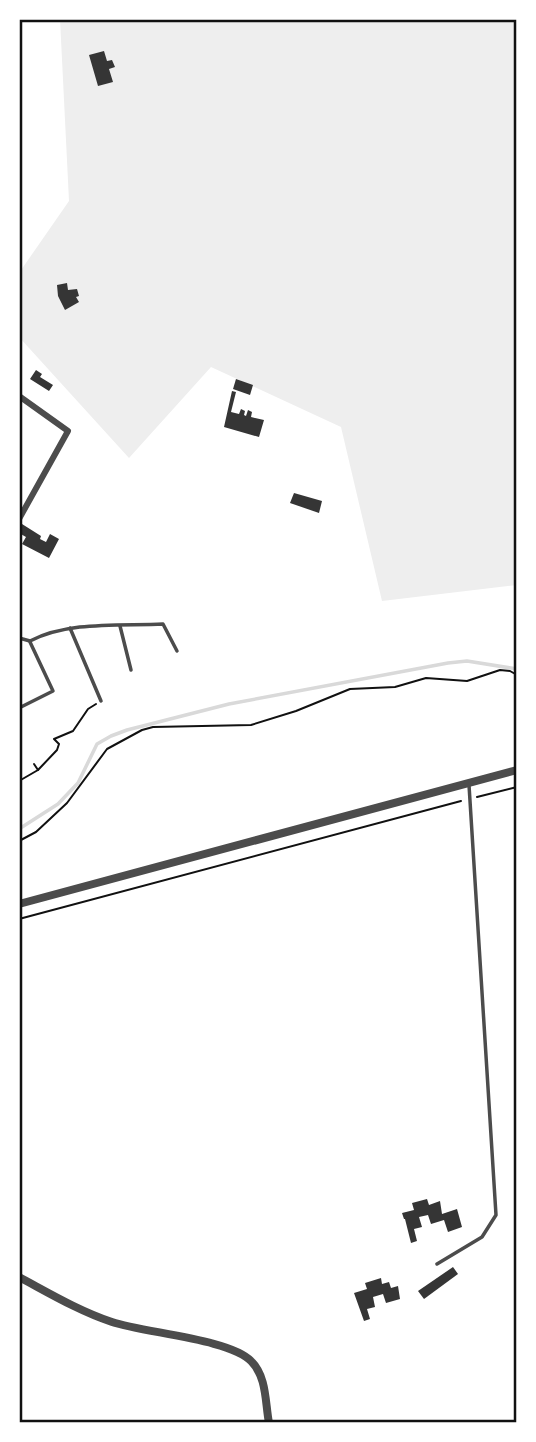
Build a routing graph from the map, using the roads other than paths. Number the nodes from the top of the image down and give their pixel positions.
1 (19, 396) edge
2 (19, 519) edge
3 (120, 626) junction
4 (70, 628) junction
5 (19, 638) edge
6 (30, 641) junction
7 (177, 651) dead end
8 (131, 670) dead end
9 (101, 701) road end
10 (19, 708) edge
11 (517, 770) edge
12 (468, 783) junction
13 (19, 904) edge
14 (438, 1265) dead end
15 (19, 1277) edge
16 (269, 1423) edge

1 - 2 street
3 - 4 lane
3 - 7 lane
3 - 8 lane
4 - 6 lane
4 - 9 lane
5 - 6 lane
6 - 10 lane
11 - 12 street
12 - 13 street
12 - 14 lane
15 - 16 street

